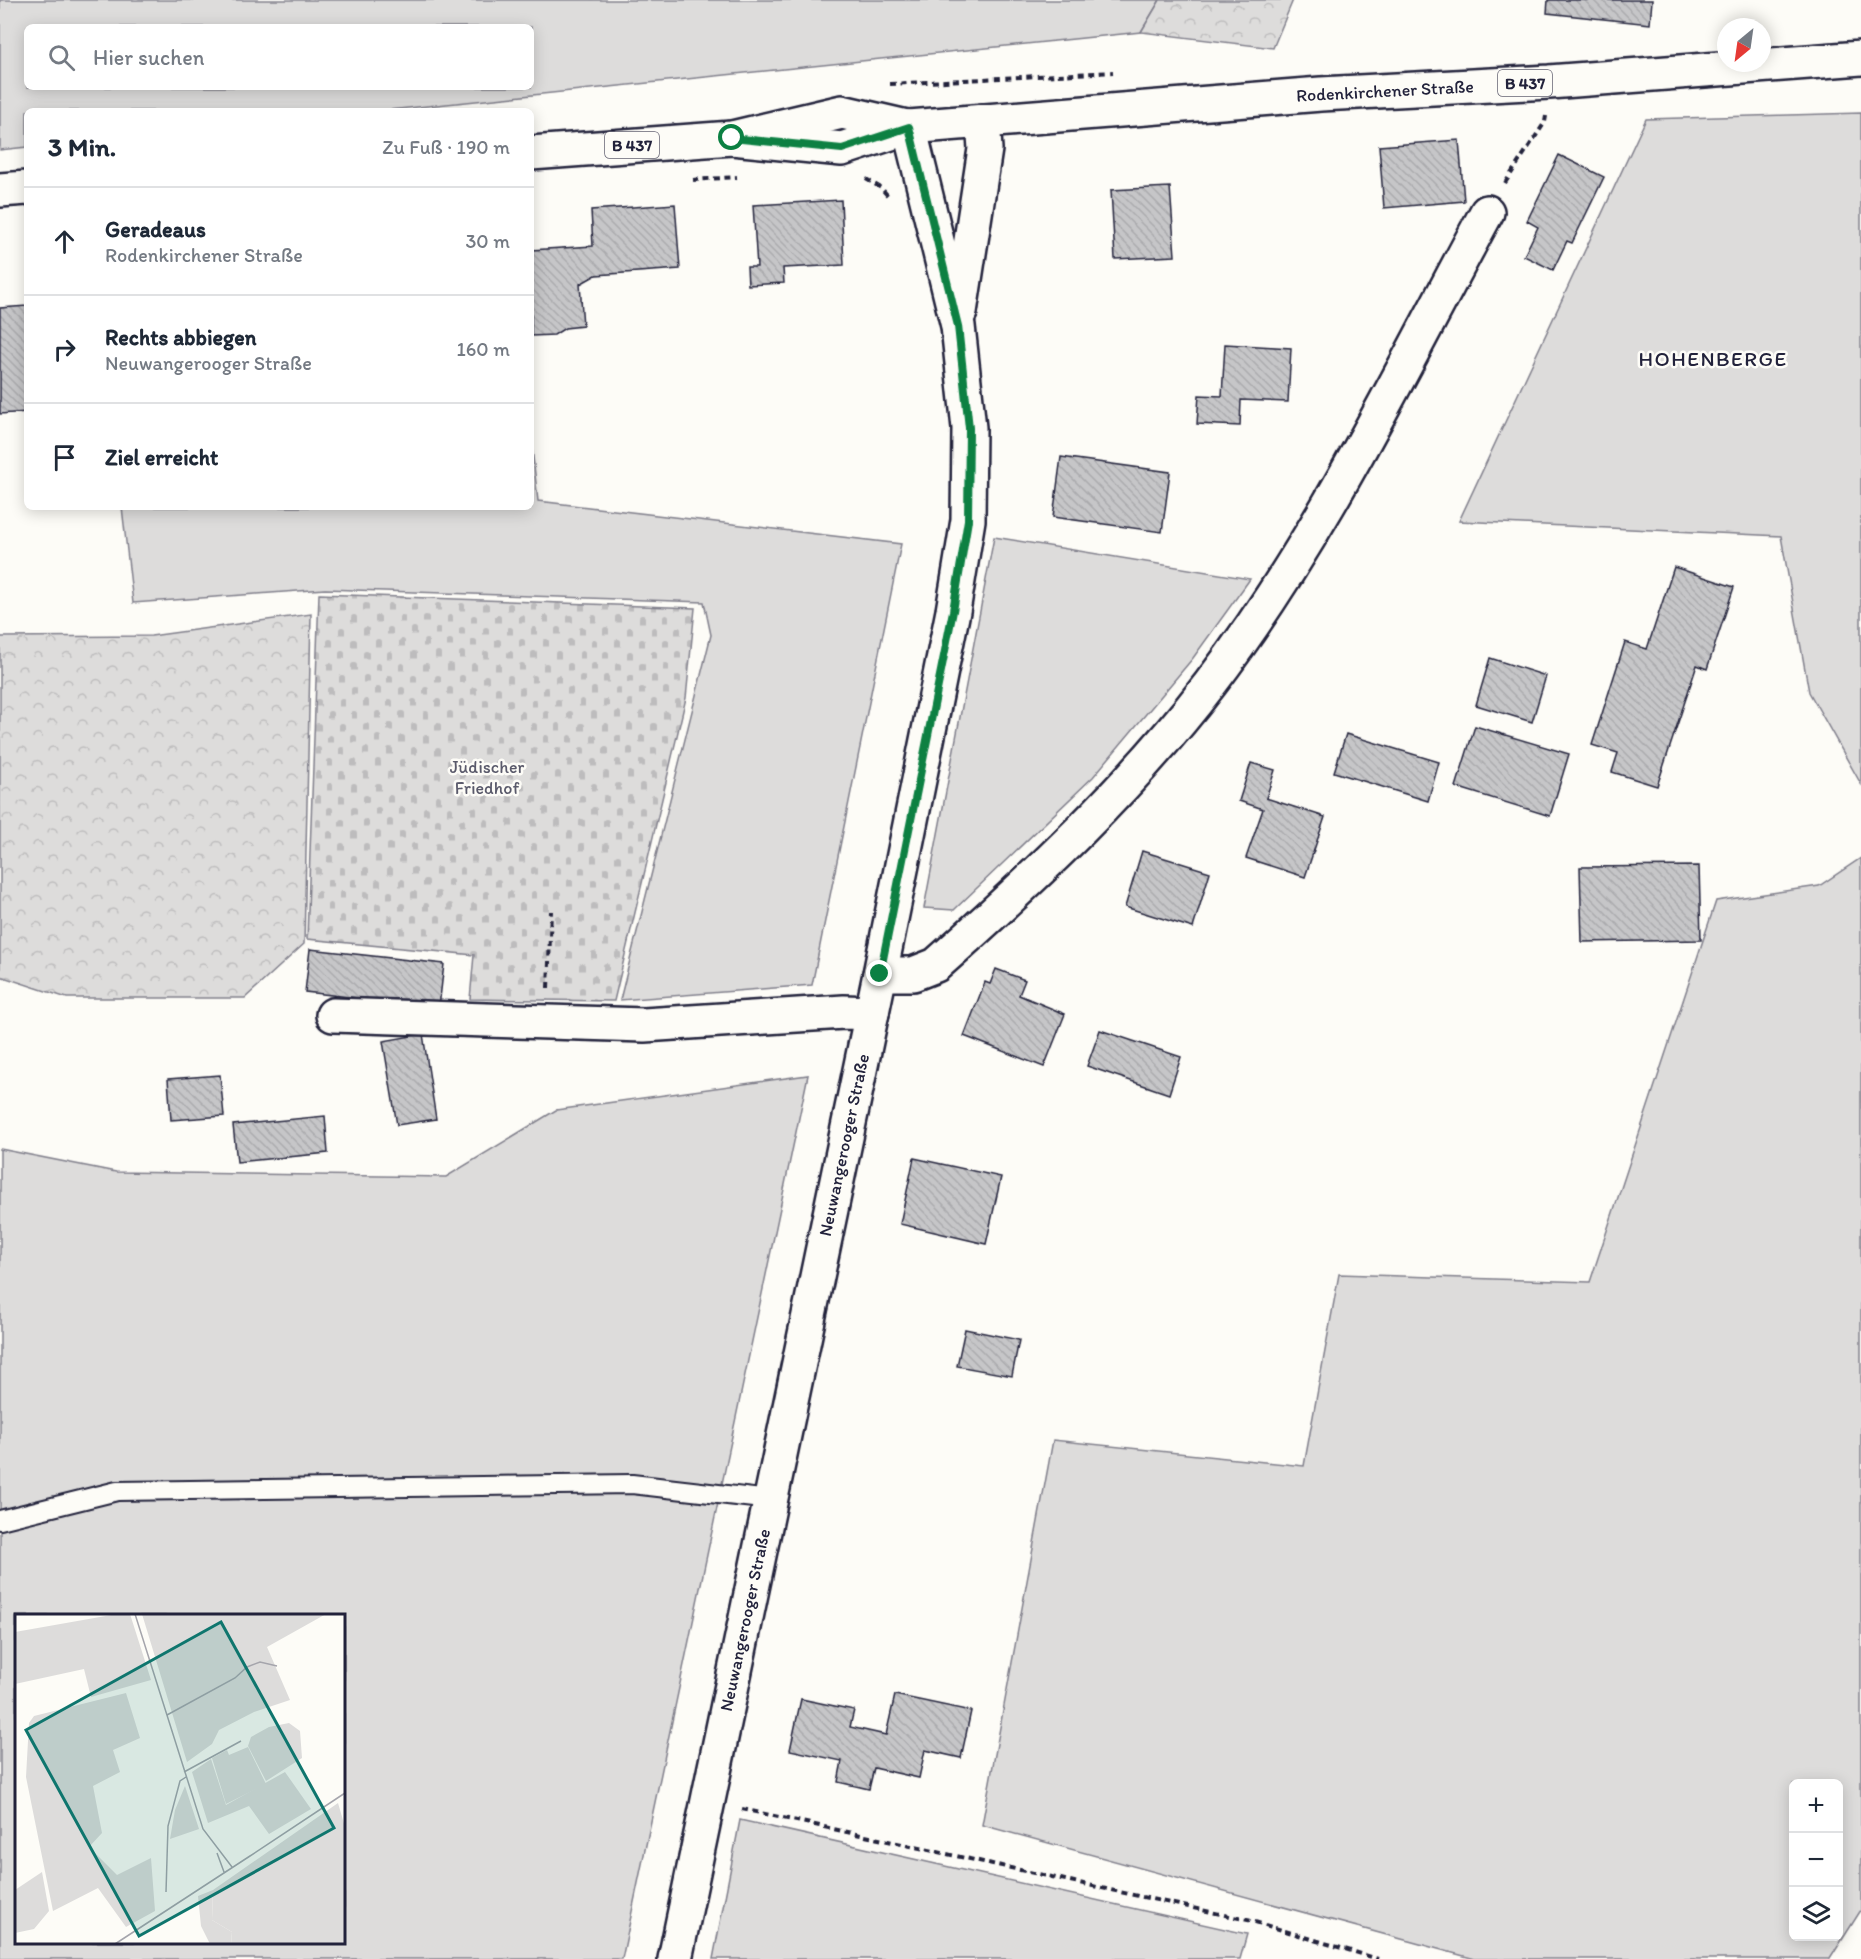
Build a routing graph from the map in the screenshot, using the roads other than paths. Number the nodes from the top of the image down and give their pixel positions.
1 (1861, 58) edge
2 (983, 121) junction
3 (909, 127) junction
4 (534, 153) edge
5 (24, 188) edge
6 (0, 190) edge
7 (1486, 212) road end
8 (958, 326) junction
9 (880, 974) junction
10 (872, 1013) junction
11 (333, 1016) dead end
12 (771, 1500) junction
13 (0, 1520) edge
14 (675, 1959) edge

1 - 2 street, Rodenkirchener Straße / B 437
2 - 3 street, Rodenkirchener Straße / B 437
2 - 8 street, Neuwangerooger Straße
3 - 4 street, Rodenkirchener Straße / B 437
3 - 8 street, Neuwangerooger Straße
5 - 6 street
7 - 9 street
8 - 9 street, Neuwangerooger Straße
9 - 10 street, Neuwangerooger Straße
10 - 11 street
10 - 12 street, Neuwangerooger Straße
12 - 13 lane
12 - 14 street, Neuwangerooger Straße

